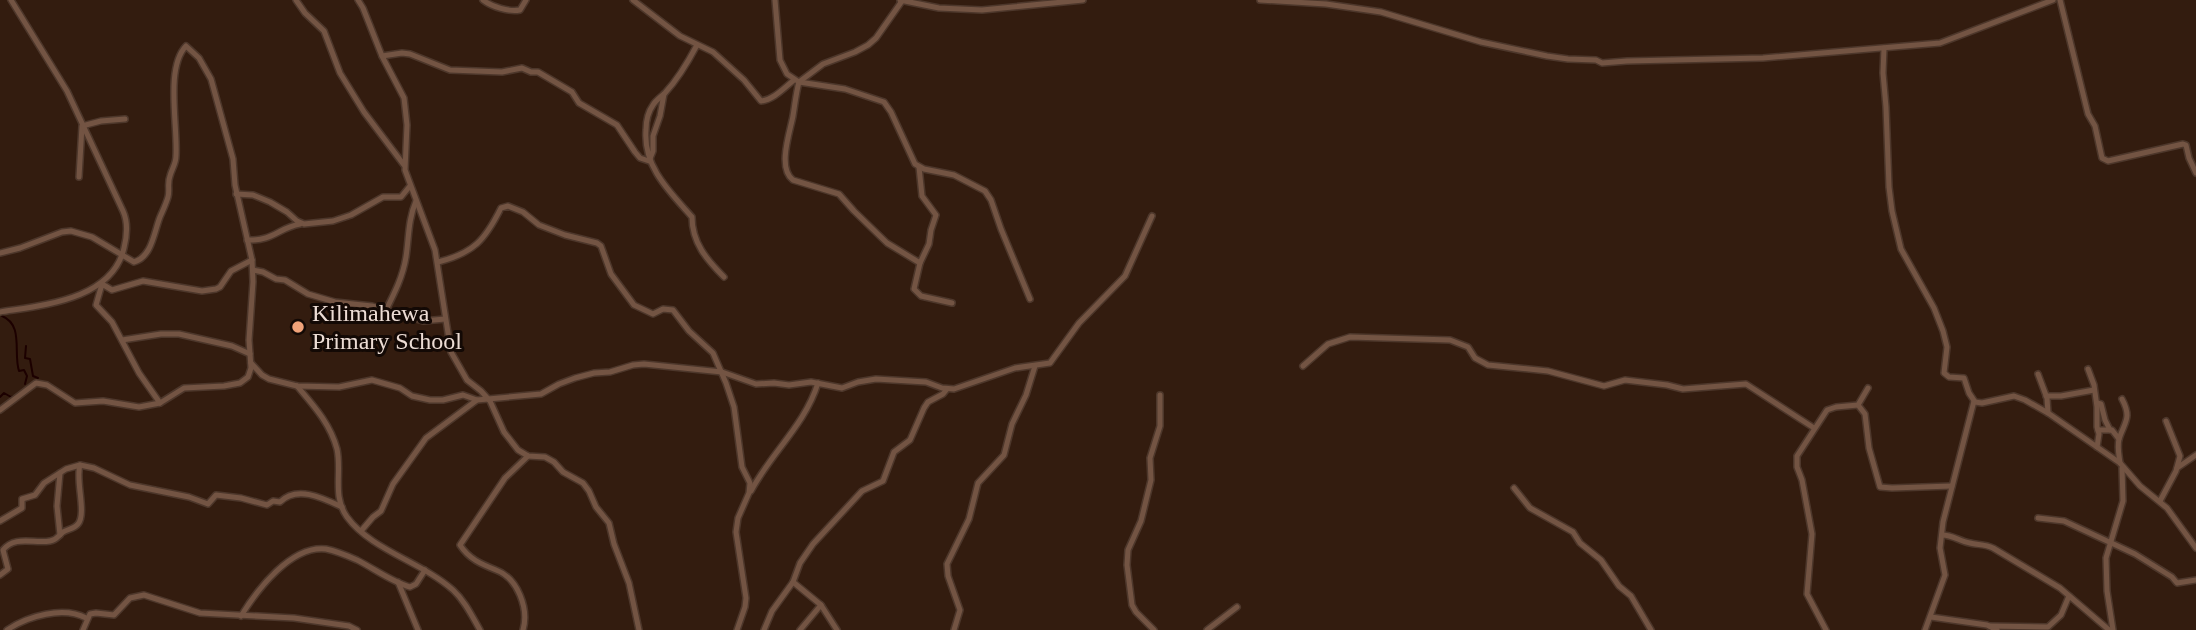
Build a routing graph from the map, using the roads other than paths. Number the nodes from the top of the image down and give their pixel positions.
1 (11, 0) edge
2 (296, 0) edge
3 (358, 0) edge
4 (483, 0) edge
5 (526, 0) edge
6 (633, 0) edge
7 (775, 0) edge
8 (901, 0) edge
9 (1083, 0) edge
10 (1260, 0) edge
11 (2053, 0) edge
12 (2060, 0) edge
13 (697, 45) junction
14 (1884, 47) junction
15 (382, 56) junction
16 (796, 81) junction
17 (664, 94) junction
18 (125, 119) dead end
19 (82, 125) junction
20 (649, 161) junction
21 (404, 164) junction
22 (919, 167) junction
23 (2196, 173) edge
24 (79, 177) dead end
25 (410, 186) junction
26 (236, 194) junction
27 (416, 201) junction
28 (1152, 216) dead end
29 (304, 224) junction
30 (247, 240) junction
31 (0, 253) edge
32 (122, 255) junction
33 (252, 260) junction
34 (438, 262) junction
35 (920, 263) junction
36 (253, 270) junction
37 (724, 277) dead end
38 (102, 284) junction
39 (1030, 299) dead end
40 (952, 303) dead end
41 (386, 310) junction
42 (0, 313) edge
43 (445, 319) junction
44 (122, 340) junction
45 (250, 354) junction
46 (251, 363) junction
47 (1035, 366) junction
48 (1303, 366) dead end
49 (2088, 369) dead end
50 (722, 372) junction
51 (2038, 374) dead end
52 (818, 383) junction
53 (297, 386) junction
54 (1868, 387) dead end
55 (947, 389) junction
56 (2094, 390) junction
57 (1160, 396) dead end
58 (2046, 396) junction
59 (487, 397) junction
60 (2122, 399) dead end
61 (477, 400) junction
62 (1974, 401) junction
63 (160, 403) junction
64 (2097, 403) junction
65 (1858, 405) junction
66 (0, 410) edge
67 (2048, 413) junction
68 (2166, 421) dead end
69 (1814, 428) junction
70 (2098, 430) junction
71 (2110, 430) junction
72 (2119, 439) junction
73 (2096, 447) junction
74 (2196, 455) edge
75 (528, 456) junction
76 (80, 465) junction
77 (2121, 465) junction
78 (2177, 468) junction
79 (60, 473) junction
80 (1952, 486) junction
81 (1514, 488) dead end
82 (750, 493) junction
83 (2160, 502) junction
84 (342, 507) junction
85 (2038, 518) dead end
86 (0, 520) edge
87 (361, 531) junction
88 (60, 535) junction
89 (1942, 535) junction
90 (2109, 543) junction
91 (2196, 548) edge
92 (425, 570) junction
93 (0, 575) edge
94 (2196, 580) edge
95 (398, 582) junction
96 (793, 582) junction
97 (2069, 596) junction
98 (821, 606) junction
99 (1237, 607) dead end
100 (241, 616) junction
101 (1931, 617) junction
102 (86, 618) junction
103 (1989, 625) junction
104 (7, 630) edge
105 (83, 630) edge
106 (358, 630) edge
107 (418, 630) edge
108 (480, 630) edge
109 (523, 630) edge
110 (639, 630) edge
111 (737, 630) edge
112 (764, 630) edge
113 (800, 630) edge
114 (837, 630) edge
115 (954, 630) edge
116 (1154, 630) edge
117 (1207, 630) edge
118 (1651, 630) edge
119 (1826, 630) edge
120 (1925, 630) edge
121 (1997, 630) edge
122 (2111, 630) edge

1 - 19 street
2 - 21 street
3 - 15 street
4 - 5 street
6 - 13 street
7 - 16 street
8 - 9 street
8 - 16 street
10 - 14 street
11 - 14 street
12 - 23 street
13 - 16 street
13 - 17 street
14 - 62 street
15 - 20 street
15 - 21 street
16 - 22 street
16 - 35 street
17 - 20 street
17 - 20 street
18 - 19 street
19 - 24 street
19 - 32 street
20 - 37 street
21 - 25 street
22 - 35 street
22 - 39 street
25 - 27 street
25 - 29 street
26 - 29 street
26 - 30 street
26 - 32 street
27 - 34 street
27 - 41 street
28 - 47 street
29 - 30 street
30 - 33 street
31 - 32 street
32 - 38 street
33 - 36 street
33 - 38 street
34 - 43 street
34 - 50 street
35 - 40 street
36 - 41 street
36 - 45 street
38 - 42 street
38 - 44 street
41 - 43 street
43 - 59 street
44 - 45 street
44 - 63 street
45 - 46 street
46 - 53 street
46 - 63 street
47 - 55 street
47 - 115 street
48 - 69 street
49 - 56 street
50 - 52 street
50 - 59 street
50 - 82 street
51 - 58 street
52 - 55 street
52 - 82 street
53 - 61 street
53 - 84 street
54 - 65 street
55 - 96 street
56 - 58 street
56 - 64 street
57 - 116 street
58 - 67 street
59 - 61 street
59 - 75 street
60 - 72 street
61 - 87 street
62 - 67 street
62 - 80 street
63 - 66 street
64 - 70 street
64 - 71 street
65 - 69 street
65 - 80 street
67 - 73 street
68 - 78 street
69 - 119 street
70 - 71 street
70 - 73 street
71 - 72 street
72 - 77 street
73 - 77 street
74 - 78 street
75 - 109 street
75 - 110 street
76 - 79 street
76 - 84 street
76 - 88 street
77 - 83 street
77 - 90 street
78 - 83 street
79 - 86 street
79 - 88 street
80 - 89 street
81 - 118 street
82 - 111 street
83 - 91 street
84 - 87 street
85 - 90 street
87 - 92 street
88 - 93 street
89 - 97 street
89 - 101 street
90 - 94 street
90 - 122 street
92 - 95 street
92 - 108 street
95 - 100 street
95 - 107 street
96 - 98 street
96 - 112 street
97 - 103 street
97 - 122 street
98 - 113 street
98 - 114 street
99 - 117 street
100 - 102 street
100 - 106 street
101 - 103 street
101 - 120 street
102 - 104 street
102 - 105 street
103 - 121 street

